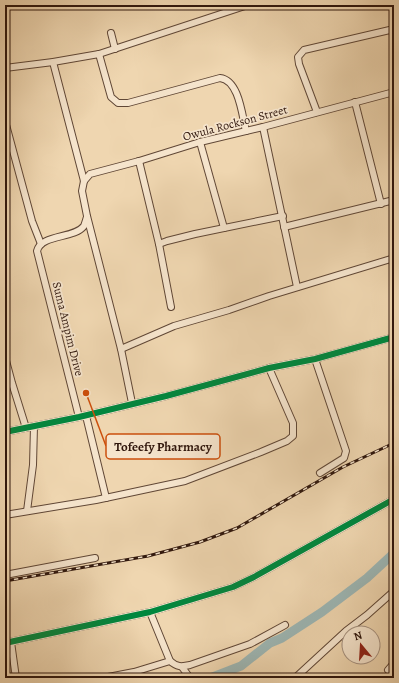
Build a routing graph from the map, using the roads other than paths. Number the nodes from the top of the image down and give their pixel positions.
1 (243, 6) edge
2 (394, 29) edge
3 (111, 33) dead end
4 (115, 49) junction
5 (99, 54) junction
6 (53, 62) junction
7 (5, 68) edge
8 (394, 92) edge
9 (355, 102) junction
10 (317, 112) junction
11 (5, 121) edge
12 (263, 127) junction
13 (246, 131) junction
14 (7, 136) edge
15 (200, 142) junction
16 (139, 161) junction
17 (84, 181) junction
18 (394, 200) edge
19 (381, 204) junction
20 (87, 216) junction
21 (283, 216) junction
22 (284, 227) junction
23 (224, 228) junction
24 (159, 244) junction
25 (40, 245) junction
26 (394, 258) edge
27 (297, 287) junction
28 (171, 307) dead end
29 (394, 337) edge
30 (121, 349) junction
31 (5, 357) edge
32 (315, 359) junction
33 (269, 368) junction
34 (132, 403) junction
35 (82, 416) junction
36 (34, 426) junction
37 (26, 428) junction
38 (5, 432) edge
39 (320, 473) dead end
40 (106, 498) junction
41 (394, 499) edge
42 (26, 512) junction
43 (5, 515) edge
44 (95, 558) dead end
45 (5, 575) edge
46 (394, 591) edge
47 (150, 612) junction
48 (285, 625) dead end
49 (8, 643) edge
50 (170, 661) junction
51 (394, 663) edge
52 (182, 667) junction
53 (388, 670) dead end
54 (16, 678) edge
55 (103, 678) edge
56 (190, 678) edge
57 (295, 678) edge

1 - 4 street
2 - 10 street
3 - 4 street
4 - 5 street
5 - 6 street
5 - 13 street
6 - 7 street
6 - 17 street
8 - 9 street, Owula Rockson Street
9 - 10 street, Owula Rockson Street
9 - 19 street
10 - 12 street, Owula Rockson Street
11 - 14 street, Suma Ampim Drive
12 - 13 street, Owula Rockson Street
12 - 21 street
13 - 15 street, Owula Rockson Street
14 - 25 street, Suma Ampim Drive
15 - 16 street, Owula Rockson Street
15 - 23 street
16 - 17 street, Owula Rockson Street
16 - 24 street
17 - 20 street
18 - 19 street
19 - 22 street
20 - 25 street
20 - 30 street
21 - 22 street
21 - 23 street
22 - 27 street
23 - 24 street
24 - 28 street
25 - 35 street, Suma Ampim Drive
26 - 27 street
27 - 30 street
29 - 32 street
30 - 34 street
31 - 37 street
32 - 33 street
32 - 39 street
33 - 34 street
33 - 40 street
34 - 35 street
35 - 36 street
35 - 40 street, Suma Ampim Drive
36 - 37 street
36 - 42 street
37 - 38 street
40 - 42 street
41 - 47 street
42 - 43 street
44 - 45 street
46 - 57 street
47 - 49 street
47 - 50 street
48 - 52 street
49 - 54 street
50 - 52 street
50 - 55 street
51 - 53 street
52 - 56 street

